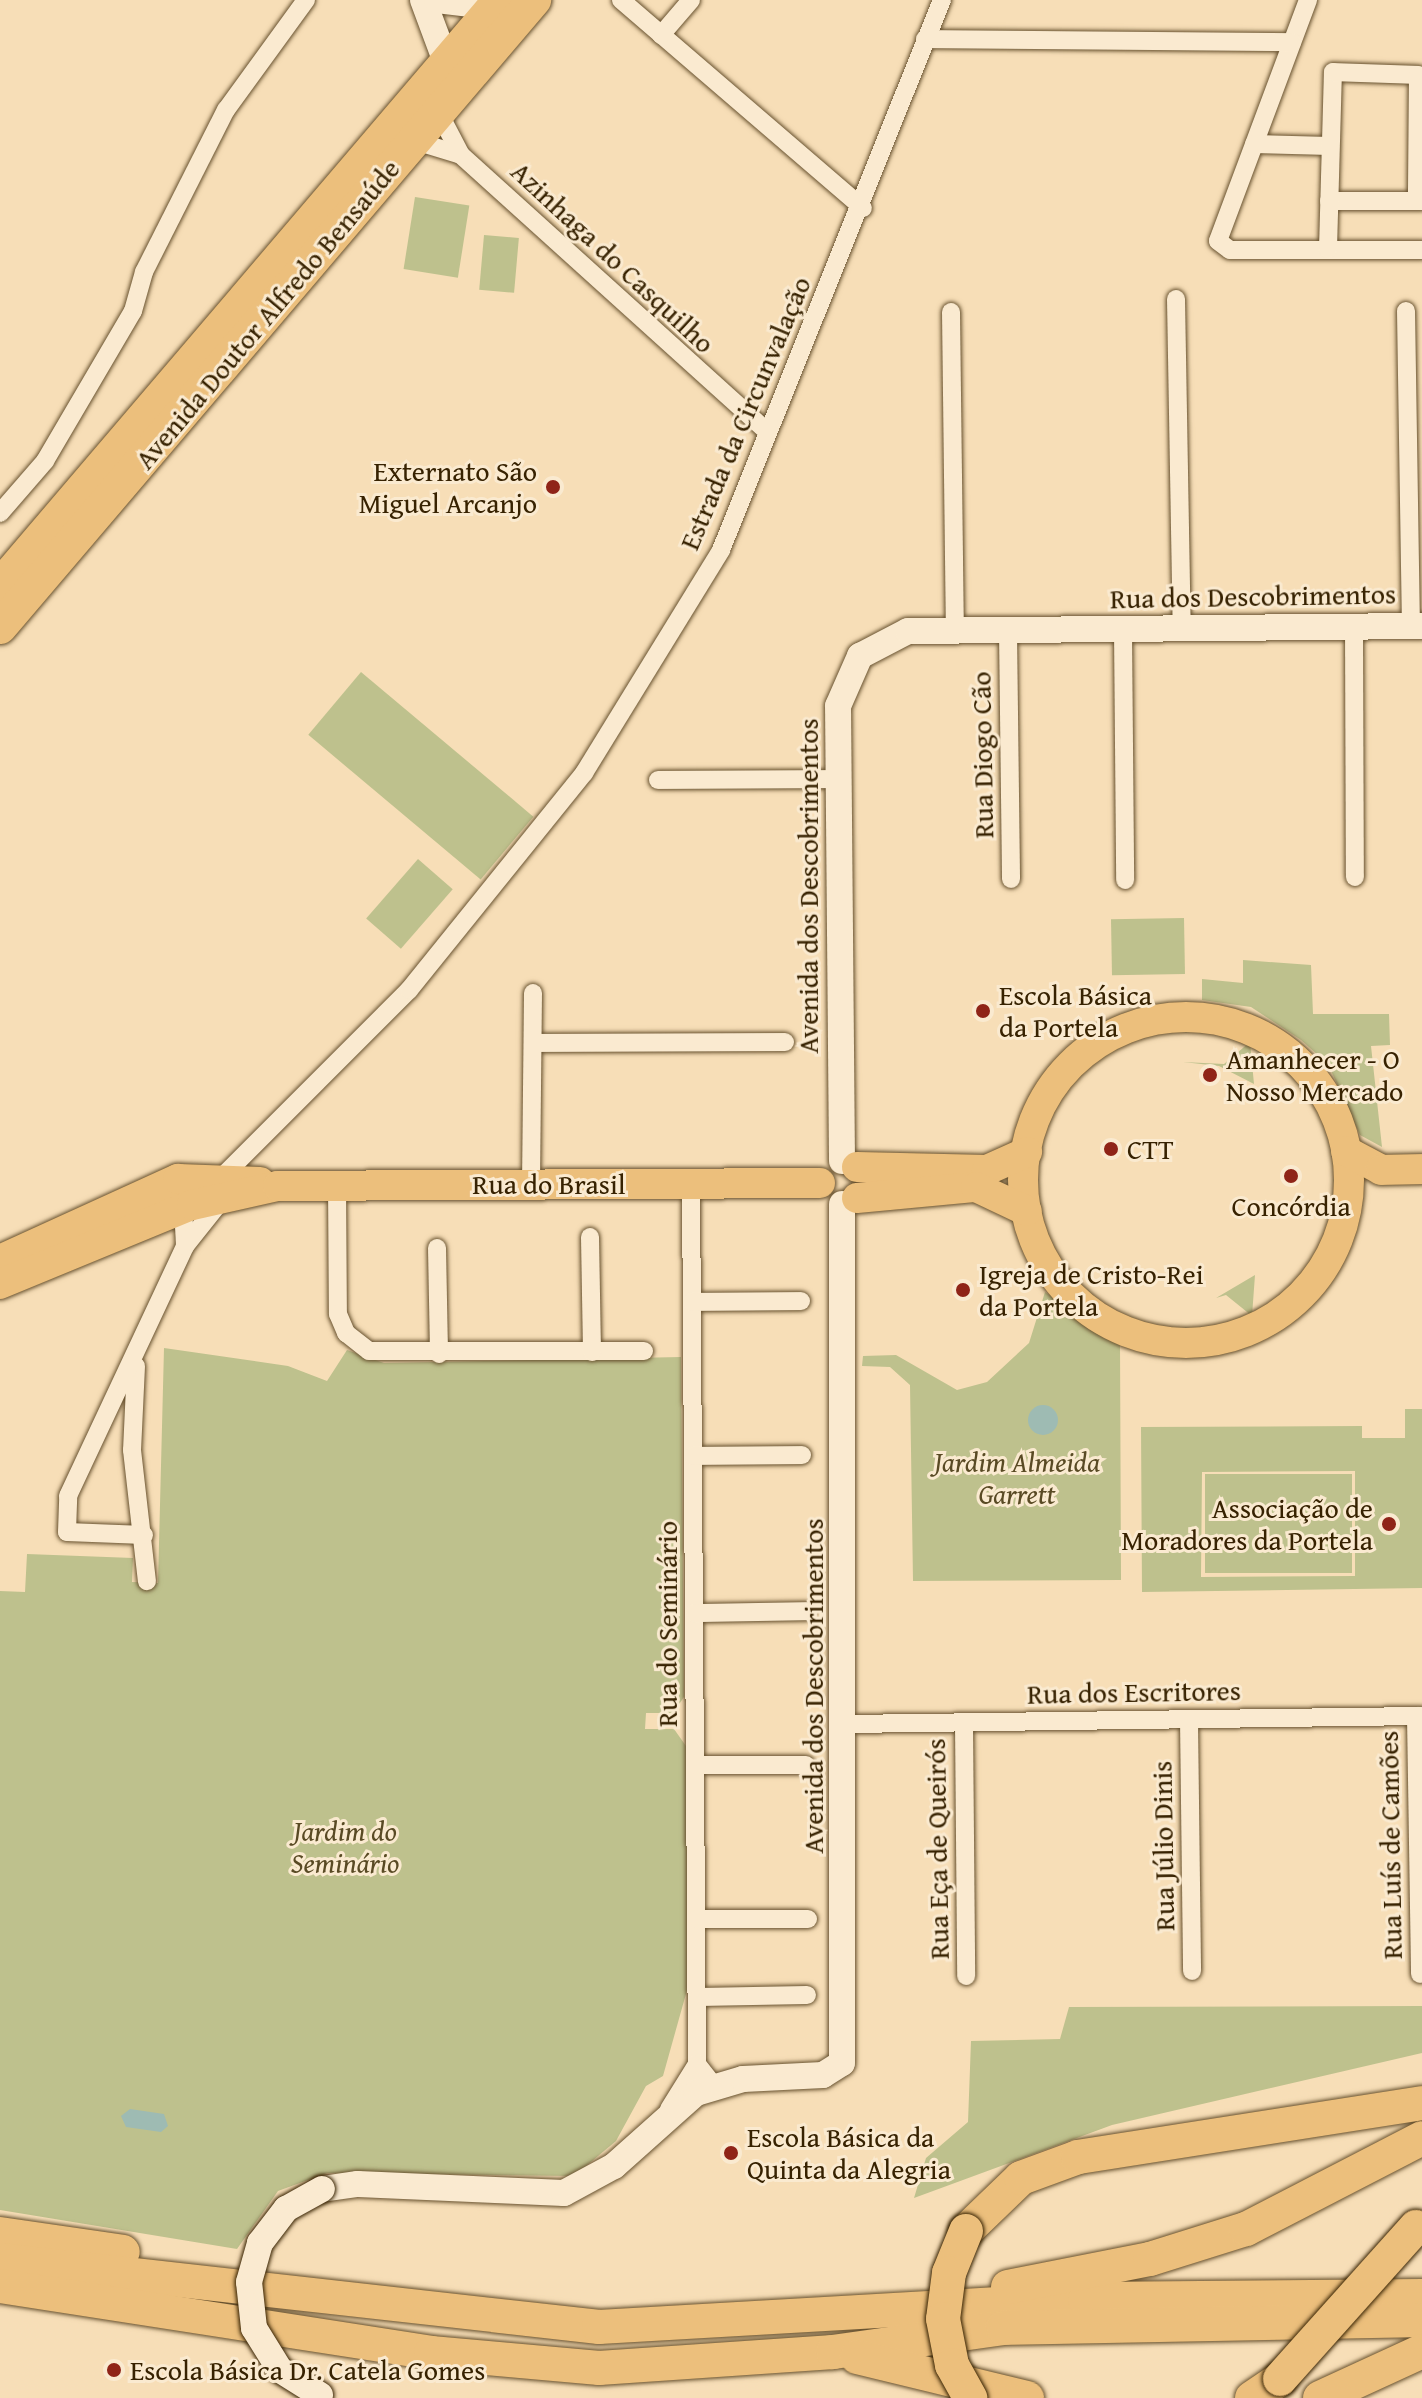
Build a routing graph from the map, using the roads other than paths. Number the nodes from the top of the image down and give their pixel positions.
1 (306, 0) edge
2 (423, 0) edge
3 (437, 0) edge
4 (534, 0) edge
5 (621, 0) edge
6 (691, 0) edge
7 (942, 0) edge
8 (1308, 0) edge
9 (497, 4) edge
10 (661, 35) junction
11 (925, 39) junction
12 (1292, 42) junction
13 (446, 62) junction
14 (439, 113) junction
15 (415, 141) junction
16 (1254, 144) junction
17 (1330, 146) junction
18 (461, 155) junction
19 (1329, 201) junction
20 (1419, 201) edge
21 (863, 208) junction
22 (1328, 249) junction
23 (1422, 250) edge
24 (1176, 299) dead end
25 (1406, 311) dead end
26 (951, 312) dead end
27 (765, 430) junction
28 (0, 513) edge
29 (0, 586) edge
30 (1416, 626) edge
31 (0, 627) edge
32 (1354, 628) junction
33 (1085, 630) joint
34 (1123, 630) junction
35 (1182, 630) junction
36 (955, 631) junction
37 (1008, 631) junction
38 (838, 779) junction
39 (658, 780) dead end
40 (1355, 877) dead end
41 (1011, 879) dead end
42 (1125, 880) dead end
43 (533, 993) dead end
44 (785, 1042) dead end
45 (533, 1043) junction
46 (1346, 1151) junction
47 (1027, 1152) junction
48 (850, 1164) junction
49 (1422, 1169) edge
50 (691, 1183) junction
51 (820, 1183) junction
52 (337, 1184) junction
53 (531, 1184) junction
54 (1422, 1186) edge
55 (227, 1187) junction
56 (850, 1201) junction
57 (1347, 1206) junction
58 (1027, 1211) junction
59 (183, 1214) junction
60 (590, 1237) dead end
61 (437, 1248) dead end
62 (0, 1260) edge
63 (0, 1284) edge
64 (801, 1301) dead end
65 (692, 1302) junction
66 (644, 1351) dead end
67 (140, 1352) junction
68 (592, 1352) junction
69 (439, 1354) junction
70 (96, 1426) junction
71 (131, 1435) junction
72 (802, 1455) dead end
73 (693, 1456) junction
74 (144, 1535) junction
75 (147, 1581) dead end
76 (807, 1611) dead end
77 (695, 1613) junction
78 (1419, 1716) edge
79 (1189, 1720) junction
80 (964, 1723) junction
81 (847, 1724) junction
82 (696, 1765) junction
83 (806, 1765) dead end
84 (697, 1919) junction
85 (808, 1919) dead end
86 (1192, 1971) dead end
87 (1420, 1974) dead end
88 (966, 1976) dead end
89 (807, 1995) dead end
90 (699, 1997) junction
91 (697, 2064) junction
92 (714, 2086) junction
93 (1422, 2103) edge
94 (664, 2118) junction
95 (1422, 2138) edge
96 (1419, 2223) edge
97 (0, 2234) edge
98 (0, 2260) edge
99 (0, 2286) edge
100 (278, 2289) junction
101 (1422, 2296) edge
102 (100, 2298) junction
103 (0, 2302) edge
104 (903, 2312) junction
105 (1422, 2320) edge
106 (1422, 2351) edge
107 (833, 2352) junction
108 (1266, 2388) edge
109 (327, 2396) edge
110 (970, 2398) edge
111 (1027, 2398) edge
112 (1320, 2398) edge

1 - 28 street
2 - 13 street
3 - 9 street
4 - 14 highway, Avenida Doutor Alfredo Bensaúde
5 - 10 street
6 - 10 street
7 - 11 street, Estrada da Circunvalação
8 - 12 street
9 - 13 highway, Avenida Doutor Alfredo Bensaúde
10 - 21 street
11 - 12 street
11 - 21 street, Estrada da Circunvalação
12 - 16 street
13 - 29 highway, Avenida Doutor Alfredo Bensaúde
14 - 15 highway, Avenida Doutor Alfredo Bensaúde
14 - 18 street, Azinhaga do Casquilho
15 - 18 street, Azinhaga do Casquilho
15 - 31 highway, Avenida Doutor Alfredo Bensaúde
16 - 17 street
16 - 22 street
17 - 19 street
17 - 20 street
18 - 27 street, Azinhaga do Casquilho
19 - 20 street
19 - 22 street
21 - 27 street, Estrada da Circunvalação
22 - 23 street
24 - 35 street
25 - 30 street
26 - 36 street
27 - 55 street, Estrada da Circunvalação
30 - 32 street, Rua dos Descobrimentos
32 - 35 street, Rua dos Descobrimentos
32 - 40 street
33 - 34 street, Rua dos Descobrimentos
33 - 37 street, Avenida dos Descobrimentos
34 - 35 street, Rua dos Descobrimentos
34 - 42 street
36 - 37 street, Avenida dos Descobrimentos
36 - 38 street, Avenida dos Descobrimentos
37 - 41 street, Rua Diogo Cão
38 - 39 street
38 - 48 street, Avenida dos Descobrimentos
43 - 45 street
44 - 45 street
45 - 53 street
46 - 47 main road
46 - 49 main road
46 - 57 main road
47 - 48 main road
47 - 58 main road
48 - 51 main road
48 - 56 main road
50 - 51 main road, Rua do Brasil
50 - 53 main road, Rua do Brasil
50 - 65 street, Rua do Seminário
51 - 56 main road
52 - 53 main road, Rua do Brasil
52 - 55 main road, Rua do Brasil
52 - 69 street
54 - 57 main road
55 - 59 street, Estrada da Circunvalação
55 - 59 main road, Rua do Brasil
56 - 58 main road
56 - 81 street, Avenida dos Descobrimentos
57 - 58 main road
59 - 62 main road, Rua do Brasil
59 - 63 main road, Rua do Brasil
59 - 67 street
60 - 68 street
61 - 69 street
64 - 65 street
65 - 73 street, Rua do Seminário
66 - 68 street
67 - 70 street
67 - 71 street
68 - 69 street
70 - 71 street
70 - 74 street
71 - 74 street
72 - 73 street
73 - 77 street, Rua do Seminário
74 - 75 street
76 - 77 street
77 - 82 street, Rua do Seminário
78 - 79 street, Rua dos Escritores
78 - 87 street, Rua Luís de Camões
79 - 80 street, Rua dos Escritores
79 - 86 street, Rua Júlio Dinis
80 - 81 street, Rua dos Escritores
80 - 88 street, Rua Eça de Queirós
81 - 92 street, Avenida dos Descobrimentos
82 - 83 street
82 - 84 street, Rua do Seminário
84 - 85 street
84 - 90 street, Rua do Seminário
89 - 90 street
90 - 91 street, Rua do Seminário
91 - 92 street
91 - 94 street
92 - 94 street, Avenida dos Descobrimentos
93 - 110 highway, bridge
94 - 109 street, Avenida dos Descobrimentos, bridge
95 - 104 highway
96 - 108 highway, bridge
97 - 100 highway
98 - 100 highway
99 - 102 highway
100 - 104 highway
101 - 104 highway
102 - 103 highway
102 - 107 highway
105 - 107 highway
106 - 112 highway
107 - 111 highway

